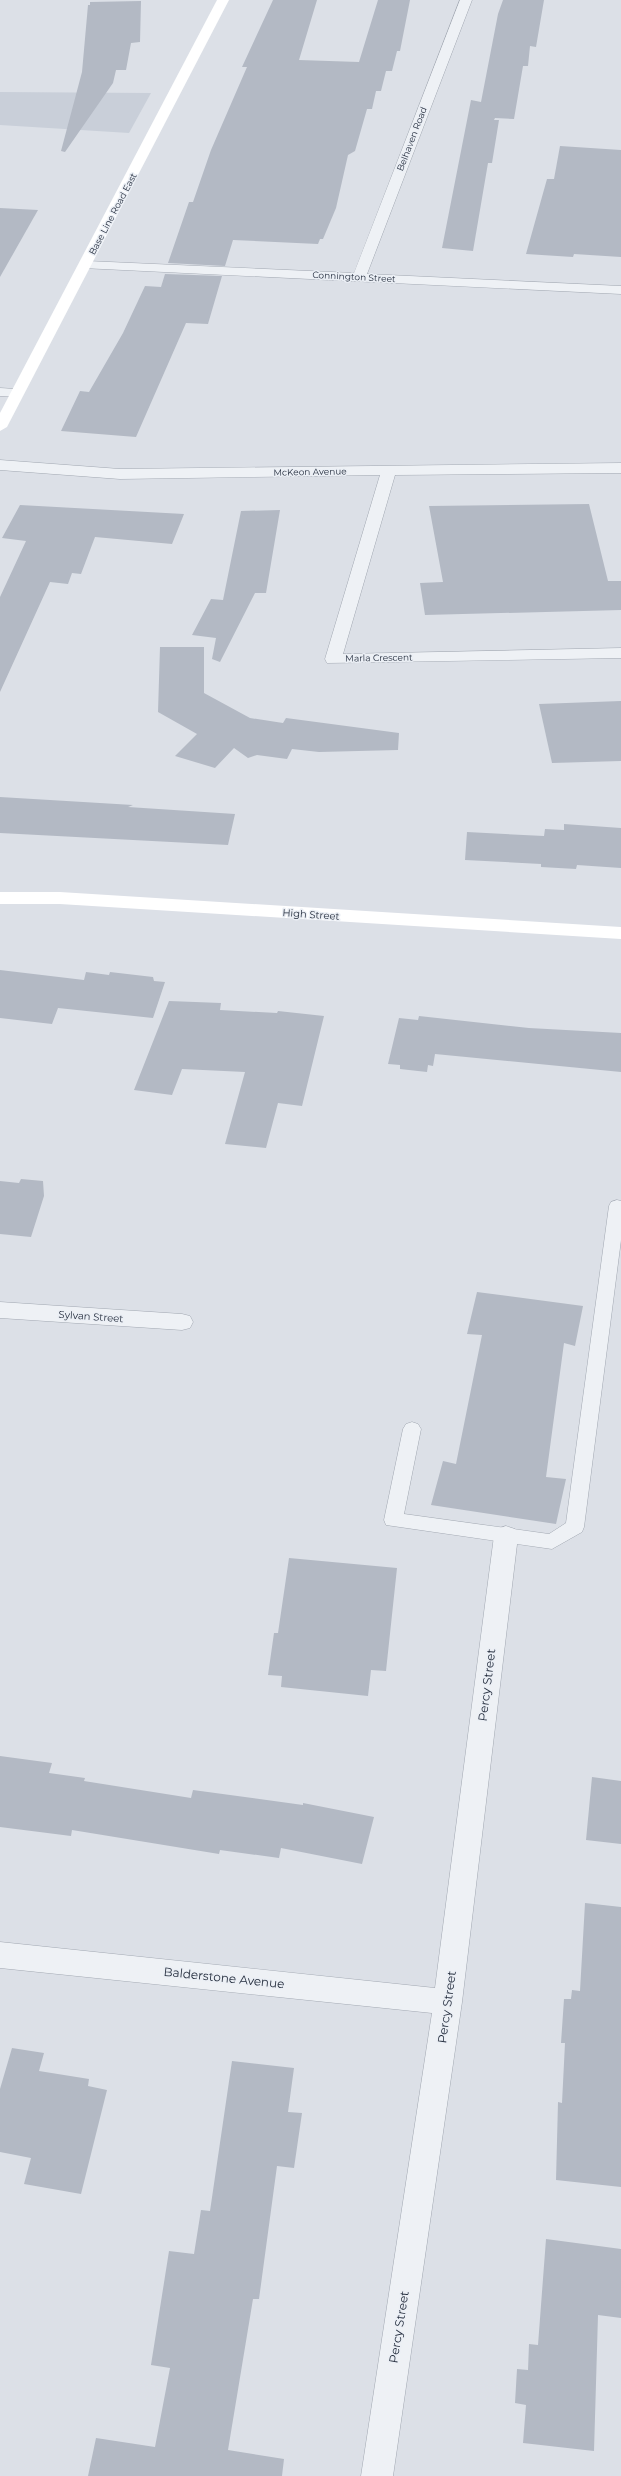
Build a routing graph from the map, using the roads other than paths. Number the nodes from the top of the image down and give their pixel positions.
1 (223, 0) edge
2 (466, 0) edge
3 (86, 265) junction
4 (359, 277) junction
5 (621, 290) edge
6 (0, 392) edge
7 (16, 393) junction
8 (0, 427) edge
9 (0, 465) edge
10 (621, 468) edge
11 (389, 471) junction
12 (621, 653) edge
13 (0, 898) edge
14 (621, 933) edge
15 (616, 1206) dead end
16 (0, 1310) edge
17 (182, 1322) dead end
18 (412, 1429) dead end
19 (506, 1536) junction
20 (0, 1955) edge
21 (448, 2002) junction
22 (377, 2476) edge

1 - 3 street, Base Line Road East
2 - 4 street, Belhaven Road
3 - 4 street, Connington Street
3 - 7 street, Base Line Road East
4 - 5 street, Connington Street
6 - 7 street
7 - 8 street, Base Line Road East
9 - 11 street, McKeon Avenue
10 - 11 street, McKeon Avenue
11 - 12 street, Marla Crescent
13 - 14 street, High Street
15 - 19 lane
16 - 17 street, Sylvan Street
18 - 19 lane
19 - 21 street, Percy Street
20 - 21 street, Balderstone Avenue
21 - 22 street, Percy Street

